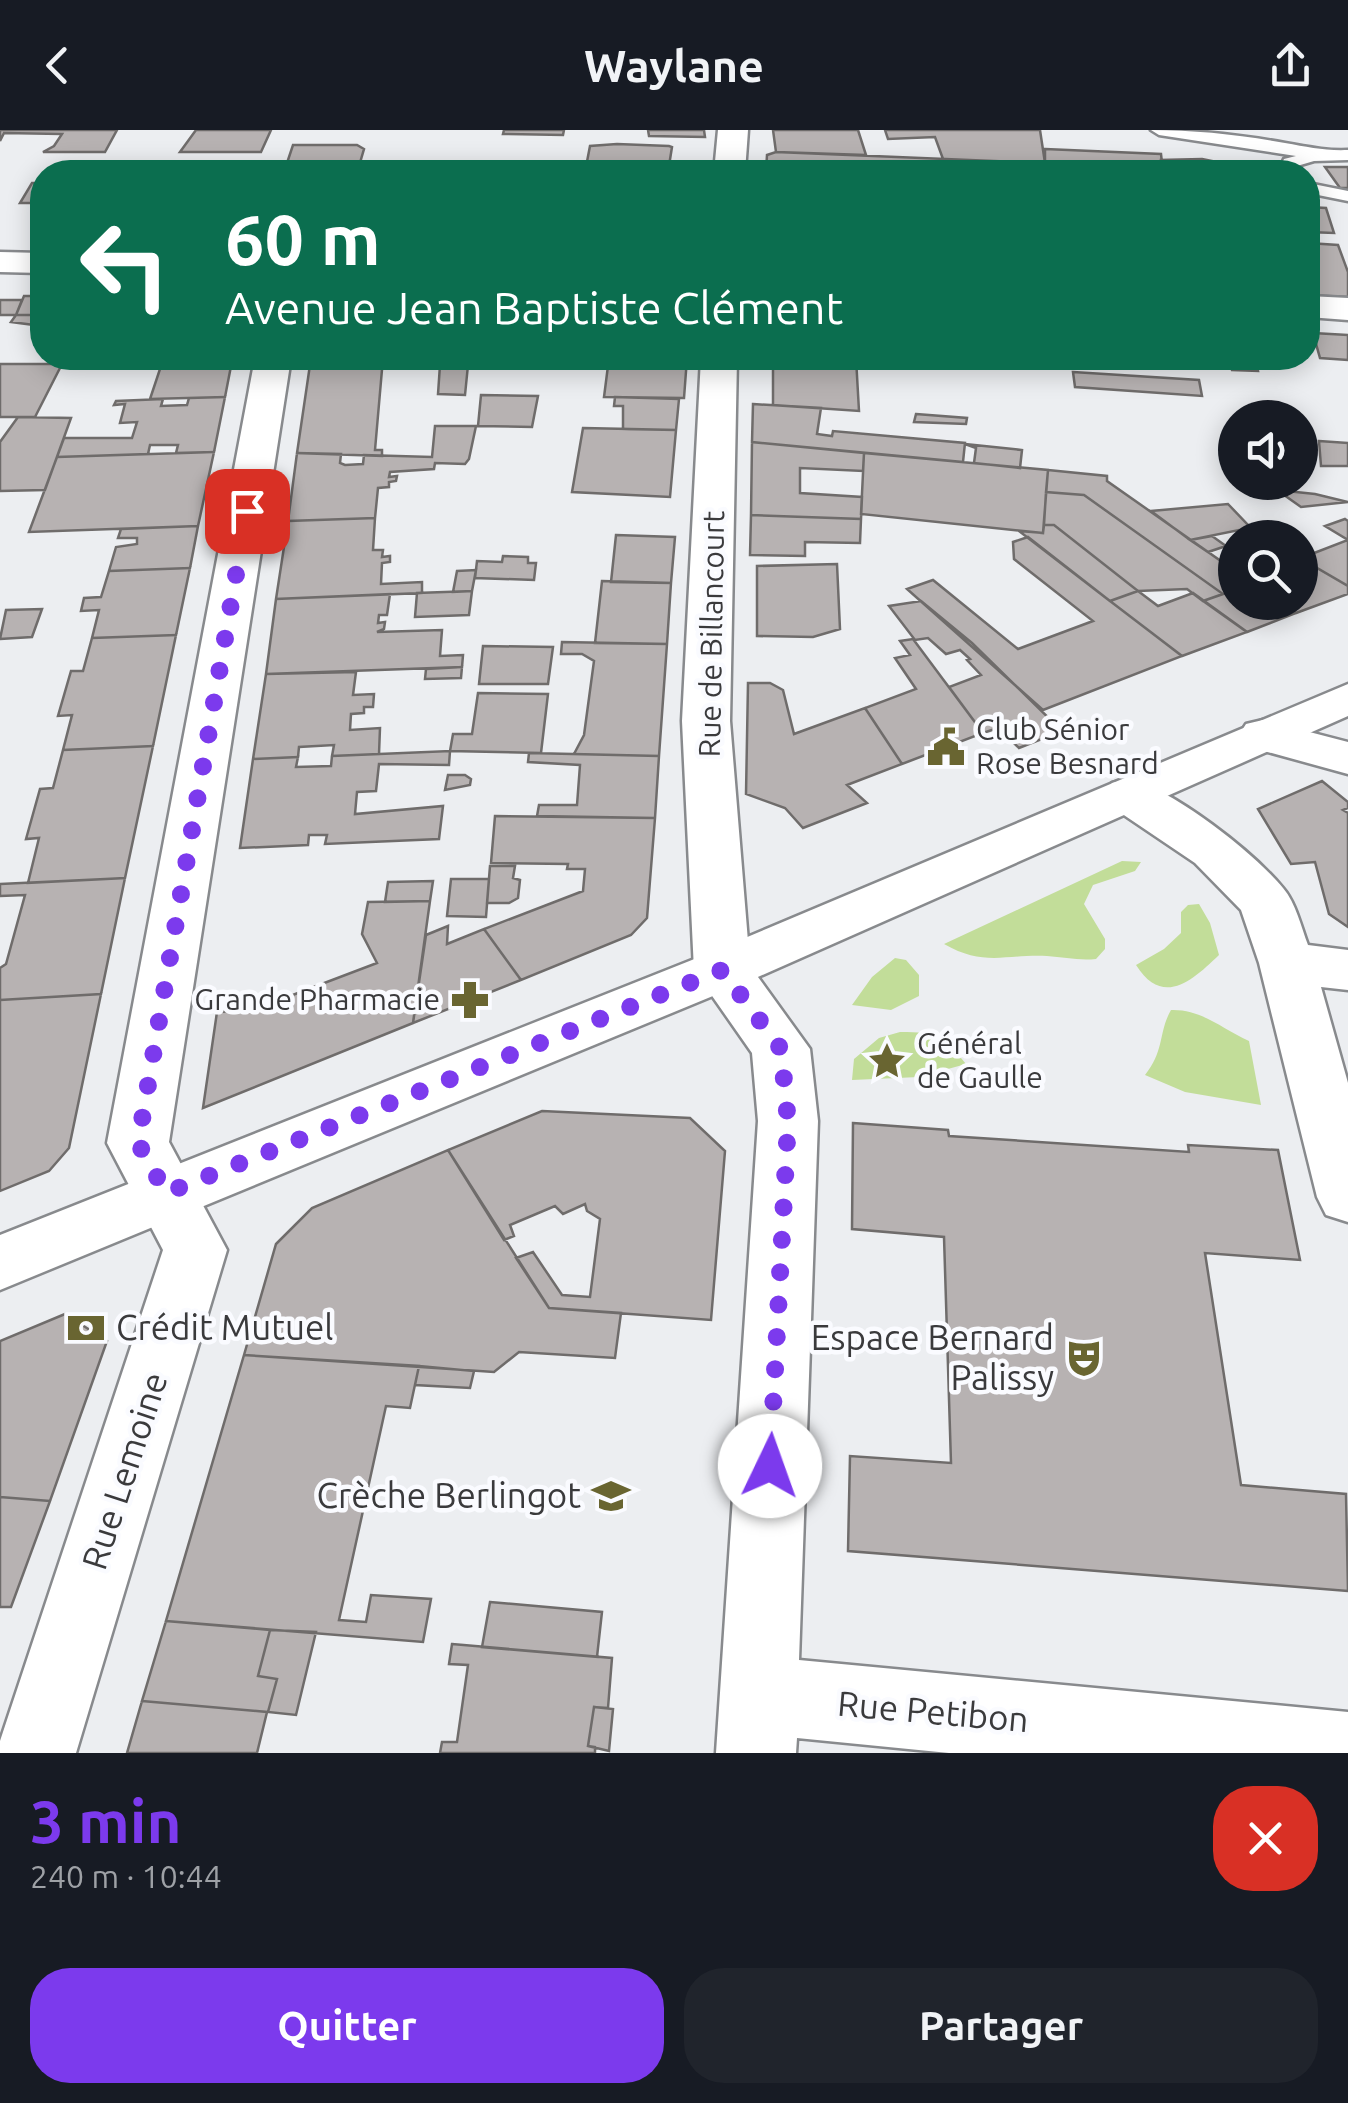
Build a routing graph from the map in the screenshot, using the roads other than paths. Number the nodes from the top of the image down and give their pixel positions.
1 (733, 130) edge
2 (1158, 130) edge
3 (1348, 155) edge
4 (1313, 156) junction
5 (731, 160) edge
6 (1300, 160) edge
7 (1320, 190) edge
8 (1348, 196) edge
9 (0, 262) edge
10 (30, 263) edge
11 (1320, 309) edge
12 (1348, 310) edge
13 (272, 370) edge
14 (719, 370) edge
15 (1348, 698) edge
16 (1262, 734) junction
17 (1348, 758) edge
18 (1130, 795) junction
19 (1287, 963) junction
20 (722, 970) junction
21 (1348, 970) edge
22 (166, 1193) junction
23 (1348, 1197) edge
24 (0, 1263) edge
25 (757, 1724) edge
26 (1348, 1752) edge
27 (36, 1753) edge

1 - 5 street
2 - 4 lane
3 - 4 lane
4 - 6 lane
7 - 8 lane
9 - 10 street
11 - 12 street
13 - 22 street, Rue Lemoine
14 - 20 street, Rue de Billancourt
15 - 16 street
16 - 17 street
16 - 18 street
18 - 19 street
18 - 20 street
19 - 21 street
19 - 23 street
20 - 22 street
20 - 25 street
22 - 24 street
22 - 27 street, Rue Lemoine
25 - 26 street, Rue Petibon

